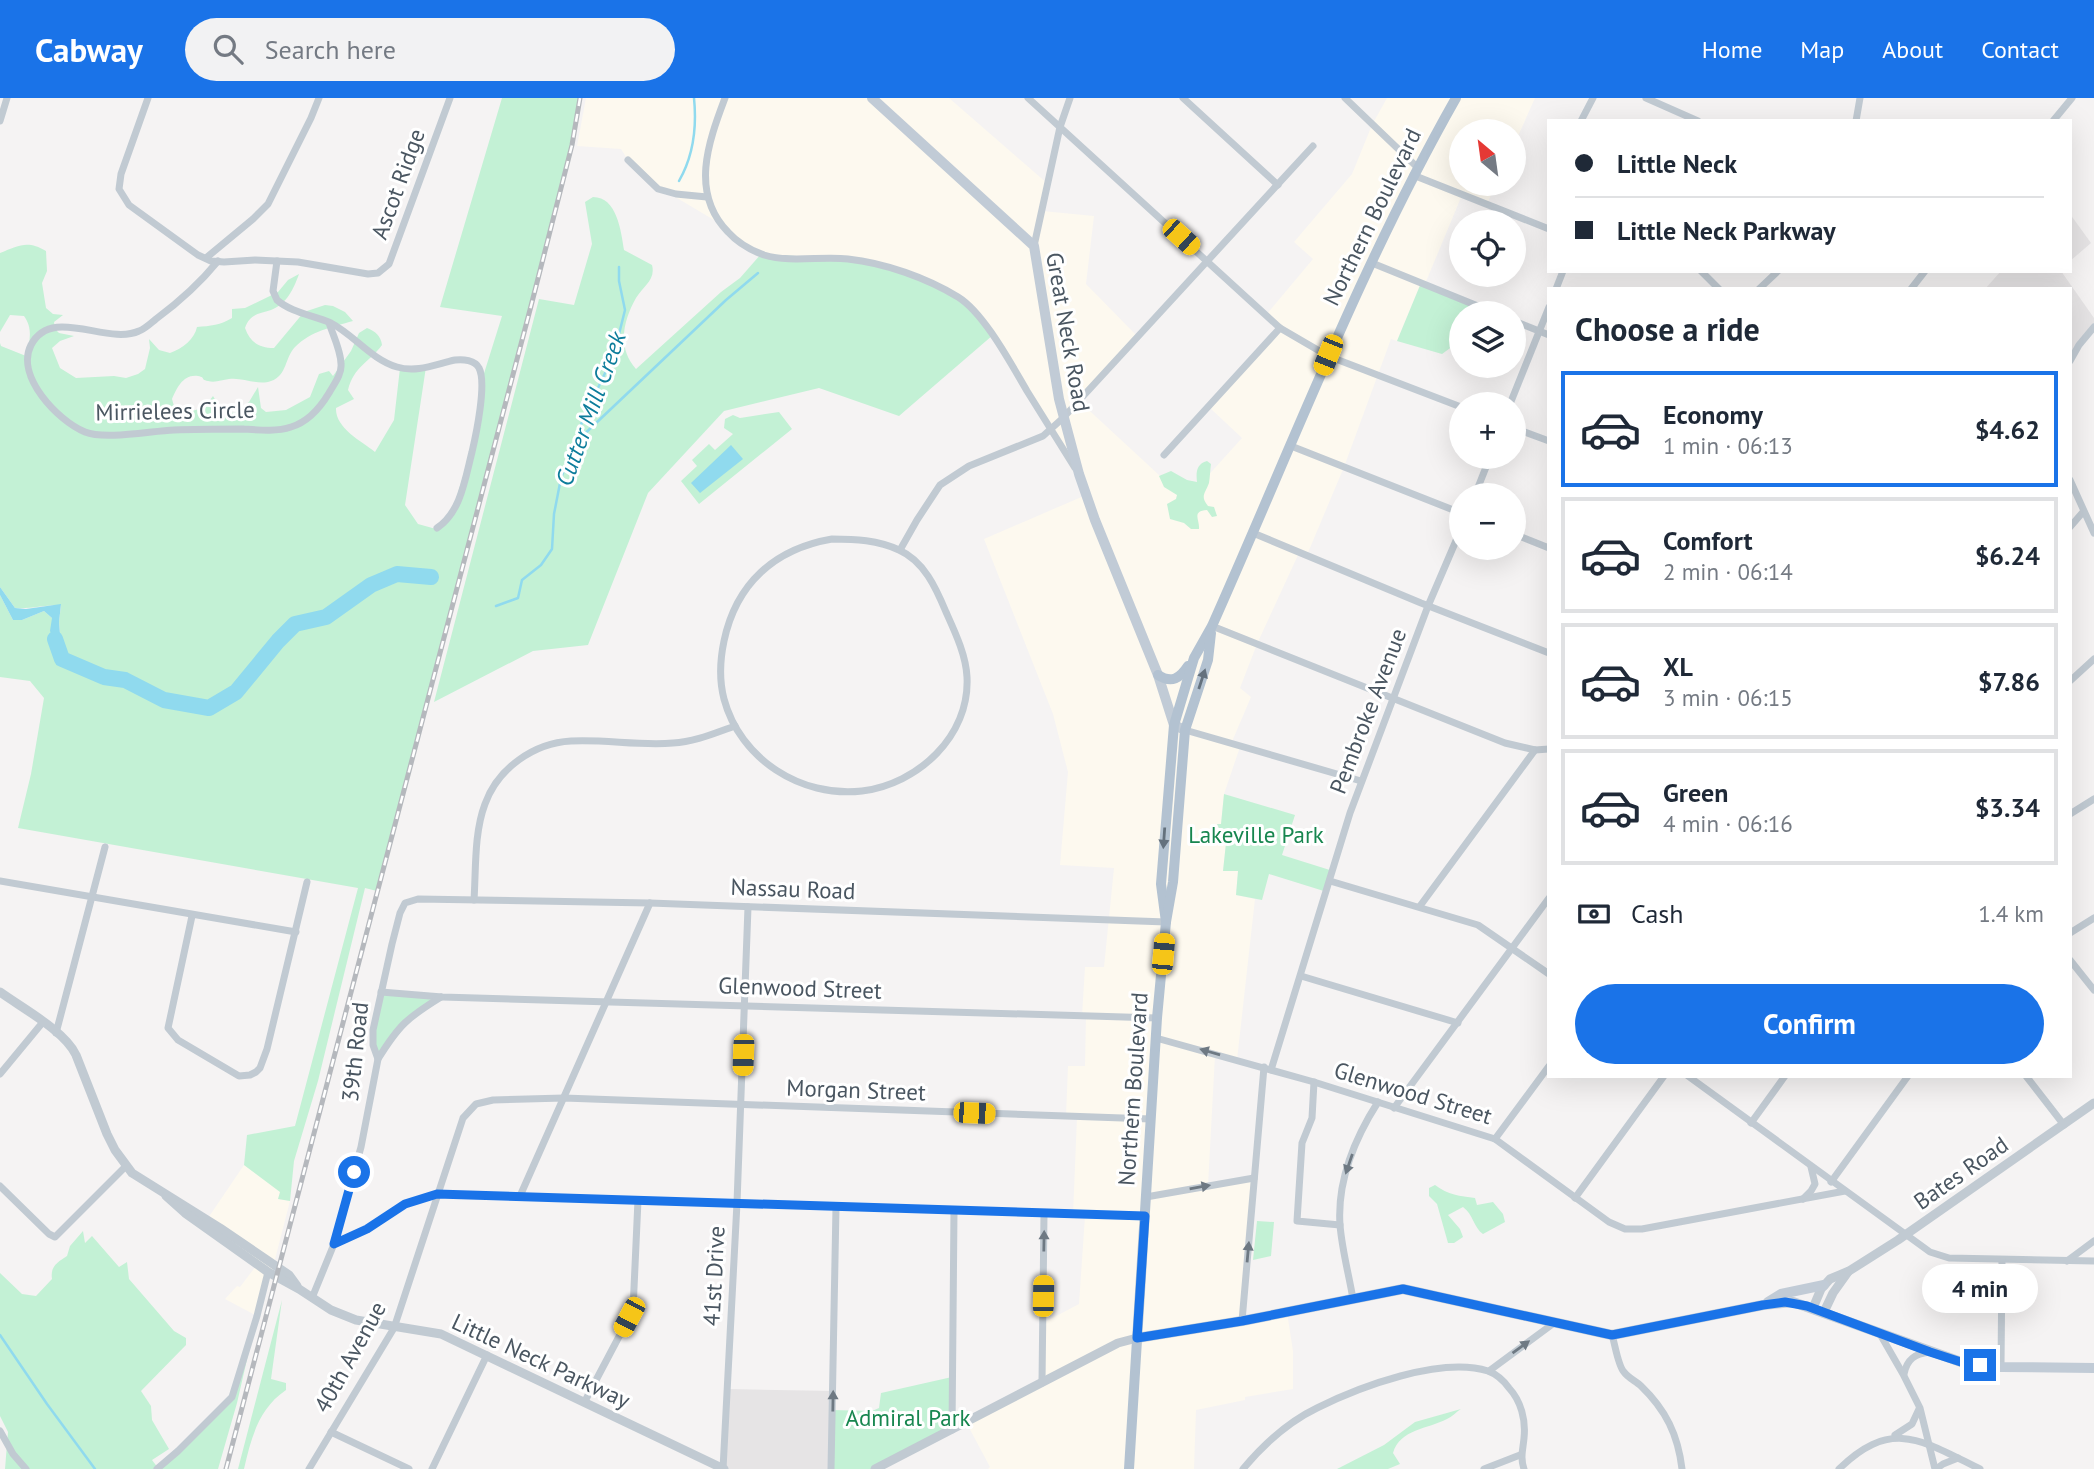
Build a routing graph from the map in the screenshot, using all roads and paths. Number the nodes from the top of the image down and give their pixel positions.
1 (7, 98) edge
2 (148, 98) edge
3 (319, 98) edge
4 (450, 98) edge
5 (725, 98) edge
6 (872, 98) edge
7 (1028, 98) edge
8 (1070, 98) edge
9 (1183, 98) edge
10 (1345, 98) edge
11 (1456, 98) edge
12 (1593, 98) edge
13 (1646, 98) edge
14 (1860, 98) edge
15 (2072, 98) edge
16 (1582, 119) edge
17 (1693, 119) edge
18 (1856, 119) edge
19 (2055, 119) edge
20 (0, 121) edge
21 (1060, 127) junction
22 (1313, 146) dead end
23 (628, 160) dead end
24 (1415, 171) junction
25 (1278, 185) junction
26 (707, 197) junction
27 (1547, 228) edge
28 (1034, 246) junction
29 (206, 258) junction
30 (218, 261) junction
31 (277, 261) junction
32 (1207, 261) junction
33 (1372, 263) junction
34 (1703, 273) edge
35 (1776, 273) edge
36 (1924, 273) edge
37 (1717, 287) edge
38 (1761, 287) edge
39 (1913, 287) edge
40 (1465, 301) edge
41 (1547, 312) edge
42 (329, 323) junction
43 (1526, 326) edge
44 (2094, 327) edge
45 (1280, 328) junction
46 (1539, 331) junction
47 (1547, 334) edge
48 (1328, 355) junction
49 (2072, 357) edge
50 (1515, 392) edge
51 (1449, 402) edge
52 (1063, 418) junction
53 (1052, 429) junction
54 (1526, 432) edge
55 (1547, 440) edge
56 (1291, 446) junction
57 (1164, 455) dead end
58 (1079, 474) junction
59 (2072, 485) edge
60 (1449, 508) edge
61 (2083, 512) junction
62 (2072, 525) edge
63 (437, 528) dead end
64 (1253, 533) junction
65 (2094, 533) edge
66 (1526, 539) edge
67 (1547, 547) edge
68 (900, 550) junction
69 (1449, 557) edge
70 (1428, 607) junction
71 (1212, 626) junction
72 (1547, 652) edge
73 (1194, 658) junction
74 (2094, 659) edge
75 (1158, 675) junction
76 (2072, 679) edge
77 (1394, 699) junction
78 (1174, 725) junction
79 (735, 726) junction
80 (1185, 730) junction
81 (1547, 749) edge
82 (1535, 750) junction
83 (1361, 781) junction
84 (2094, 799) edge
85 (2072, 813) edge
86 (105, 847) dead end
87 (0, 881) edge
88 (1330, 881) junction
89 (307, 882) dead end
90 (93, 897) junction
91 (418, 899) joint
92 (474, 900) junction
93 (1547, 901) edge
94 (650, 903) junction
95 (748, 906) junction
96 (1420, 906) junction
97 (192, 916) junction
98 (2094, 918) edge
99 (1166, 922) junction
100 (296, 932) junction
101 (2072, 932) edge
102 (1513, 948) junction
103 (2072, 962) edge
104 (1547, 973) edge
105 (1301, 976) junction
106 (2094, 990) edge
107 (0, 992) edge
108 (381, 992) junction
109 (442, 997) junction
110 (607, 1001) junction
111 (744, 1005) junction
112 (1157, 1018) junction
113 (43, 1022) junction
114 (1458, 1023) junction
115 (57, 1033) junction
116 (1156, 1038) junction
117 (378, 1059) junction
118 (1267, 1068) junction
119 (1547, 1069) edge
120 (0, 1074) edge
121 (1663, 1078) edge
122 (1691, 1078) edge
123 (1784, 1078) edge
124 (1907, 1078) edge
125 (2028, 1078) edge
126 (1314, 1082) junction
127 (564, 1098) junction
128 (1378, 1102) junction
129 (2094, 1103) edge
130 (476, 1104) joint
131 (741, 1105) junction
132 (1394, 1108) junction
133 (1151, 1119) junction
134 (1751, 1123) junction
135 (2064, 1125) junction
136 (1495, 1139) junction
137 (126, 1166) junction
138 (1811, 1167) junction
139 (1254, 1178) junction
140 (1831, 1182) junction
141 (0, 1186) edge
142 (1845, 1191) junction
143 (437, 1194) junction
144 (166, 1196) junction
145 (520, 1196) junction
146 (1146, 1197) junction
147 (1576, 1198) junction
148 (1802, 1199) junction
149 (638, 1200) junction
150 (737, 1203) junction
151 (836, 1207) junction
152 (954, 1211) junction
153 (1044, 1214) junction
154 (1145, 1216) junction
155 (1340, 1225) junction
156 (1906, 1235) junction
157 (2094, 1241) edge
158 (334, 1244) junction
159 (2002, 1261) junction
160 (2066, 1261) junction
161 (2094, 1261) edge
162 (1849, 1271) junction
163 (268, 1272) junction
164 (1824, 1285) junction
165 (299, 1289) junction
166 (312, 1298) junction
167 (1353, 1299) junction
168 (1763, 1305) junction
169 (1813, 1308) junction
170 (1824, 1312) junction
171 (1242, 1321) junction
172 (1554, 1323) junction
173 (394, 1328) junction
174 (1880, 1333) junction
175 (1612, 1335) junction
176 (1137, 1338) junction
177 (1930, 1352) junction
178 (487, 1354) junction
179 (2001, 1367) junction
180 (2094, 1368) edge
181 (1489, 1371) junction
182 (1903, 1374) junction
183 (1042, 1383) junction
184 (585, 1401) junction
185 (1920, 1408) junction
186 (952, 1430) junction
187 (0, 1431) edge
188 (331, 1432) junction
189 (1885, 1439) junction
190 (1929, 1444) junction
191 (1520, 1455) junction
192 (1958, 1458) junction
193 (26, 1469) edge
194 (157, 1469) edge
195 (309, 1469) edge
196 (409, 1469) edge
197 (432, 1469) edge
198 (724, 1469) edge
199 (831, 1469) edge
200 (876, 1469) edge
201 (1129, 1469) edge
202 (1243, 1469) edge
203 (1485, 1469) edge
204 (1524, 1469) edge
205 (1682, 1469) edge
206 (1839, 1469) edge
207 (1936, 1469) edge
208 (1980, 1469) edge

1 - 20 street
2 - 29 street, Ascot Ridge
3 - 29 street
4 - 31 street, Ascot Ridge
5 - 26 street
6 - 28 main road, Great Neck Road
7 - 21 street
8 - 21 street
9 - 25 street
10 - 24 street
11 - 24 main road, Northern Boulevard
12 - 16 street
13 - 17 street
14 - 18 street
15 - 19 street
21 - 28 street
21 - 32 street
22 - 25 street
23 - 26 street
24 - 27 street
24 - 33 main road, Northern Boulevard
25 - 32 street
26 - 53 street, Great Neck Road
28 - 52 main road, Great Neck Road
29 - 30 street, Ascot Ridge
30 - 31 street, Ascot Ridge
30 - 42 street, Mirrielees Circle
31 - 42 street
32 - 45 street
32 - 52 street
33 - 40 street
33 - 48 main road, Northern Boulevard
34 - 37 street
35 - 38 street
36 - 39 street
41 - 46 street
42 - 63 street
43 - 46 street
44 - 49 street
45 - 48 street
45 - 57 street
46 - 47 street
46 - 50 street
48 - 51 street
48 - 56 main road, Northern Boulevard
52 - 53 street
52 - 58 main road, Great Neck Road
53 - 58 street, Great Neck Road
53 - 68 street
54 - 55 street
56 - 60 street
56 - 64 main road, Northern Boulevard
58 - 75 main road, Great Neck Road
59 - 61 street
61 - 62 street
61 - 65 street
64 - 70 street
64 - 71 main road, Northern Boulevard
66 - 67 street
68 - 79 street
68 - 79 street
69 - 70 street, Pembroke Avenue
70 - 72 street
70 - 77 street, Pembroke Avenue
71 - 73 main road, Northern Boulevard
71 - 77 street
80 -> 71 main road, Northern Boulevard
73 - 75 main road
73 - 78 main road, Northern Boulevard
74 - 76 street
75 - 78 main road, Great Neck Road
77 - 82 street
77 - 83 street, Pembroke Avenue
78 - 80 main road
78 -> 99 main road, Northern Boulevard
79 - 92 street
80 - 83 street
80 - 99 main road, Northern Boulevard
81 - 82 street
82 - 96 street
83 - 88 street, Pembroke Avenue
84 - 85 street
86 - 90 street
87 - 90 street
88 - 96 street
88 - 105 street, Pembroke Avenue
89 - 100 street
90 - 97 street
90 - 115 street
91 - 92 street, Nassau Road
91 - 108 street, 39th Road
92 - 94 street, Nassau Road
93 - 102 street
94 - 95 street, Nassau Road
94 - 110 street
95 - 99 street, Nassau Road
95 - 111 street, 41st Drive
96 - 102 street
97 - 100 street
97 - 100 street
98 - 101 street
99 - 112 main road, Northern Boulevard
102 - 104 street
102 - 114 street
103 - 106 street
105 - 114 street
105 - 118 street, Pembroke Avenue
107 - 113 street, Little Neck Parkway
108 - 109 street, Glenwood Street
108 - 117 street, 39th Road
109 - 110 street, Glenwood Street
109 - 117 street
110 - 111 street, Glenwood Street
110 - 127 street
111 - 112 street, Glenwood Street
111 - 131 street, 41st Drive
112 - 116 main road, Northern Boulevard
113 - 115 street, Little Neck Parkway
113 - 120 street
114 - 132 street
115 - 137 street, Little Neck Parkway
118 -> 116 street, Glenwood Street
116 - 133 main road, Northern Boulevard
117 - 158 street, 39th Road
118 - 126 street, Glenwood Street
118 - 139 street, Pembroke Avenue
119 - 136 street
121 - 147 street
122 - 134 street
123 - 134 street
124 - 140 street
125 - 135 street
126 - 128 street, Glenwood Street
126 - 155 street
127 - 130 street, Morgan Street
127 - 131 street, Morgan Street
127 - 145 street
128 - 132 street, Glenwood Street
128 -> 155 street
129 - 135 street, Bates Road
130 - 143 street, 40th Avenue
131 - 133 street, Morgan Street
131 - 150 street, 41st Drive
132 - 136 street, Glenwood Street
133 - 146 main road, Northern Boulevard
134 - 138 street
135 - 156 street, Bates Road
136 - 147 street, Glenwood Street
137 - 141 street
137 - 144 street, Little Neck Parkway
138 - 140 street
138 - 148 street
146 -> 139 street
171 -> 139 street, Pembroke Avenue
140 - 142 street
142 - 148 street, Glenwood Street
142 - 156 street
143 - 145 street
143 - 158 street
143 - 173 street, 40th Avenue
144 - 163 street, Little Neck Parkway
144 - 165 street, Little Neck Parkway
145 - 149 street
146 - 154 main road, Northern Boulevard
147 - 148 street, Glenwood Street
149 - 150 street
149 - 184 street
150 - 151 street
150 - 198 street, 41st Drive
151 - 152 street
199 -> 151 street
152 - 153 street
152 - 186 street
153 - 154 street
183 -> 153 street
154 - 176 main road, Northern Boulevard
155 - 167 street
156 - 159 street
156 - 162 street, Bates Road
157 - 160 street
158 - 166 street, 39th Road
159 - 160 street
159 - 179 street
160 - 161 street
162 - 164 street, Bates Road
162 - 170 street, Bates Road
163 - 165 street, Little Neck Parkway
163 - 194 street
164 - 168 main road
164 - 169 street
165 - 166 street, Little Neck Parkway
166 - 173 street, Little Neck Parkway
167 - 171 main road
167 - 172 main road
168 - 169 main road
168 - 175 main road
169 - 170 main road
170 - 174 main road
171 - 176 main road
172 - 175 main road
181 -> 172 street
173 - 178 street, Little Neck Parkway
173 - 188 street, 40th Avenue
174 - 177 main road
174 - 182 street
175 - 205 street
176 - 183 street
176 - 201 main road, Northern Boulevard
177 - 179 main road
177 - 182 street
178 - 184 street, Little Neck Parkway
178 - 197 street
179 - 180 main road
181 - 191 street
181 - 202 street
182 - 185 street
183 - 186 street
184 - 198 street, Little Neck Parkway
185 - 189 street
185 - 190 street
186 - 200 street
187 - 193 street
188 - 195 street, 40th Avenue
188 - 196 street
189 - 190 street
189 - 206 street
190 - 192 street
190 - 207 street
191 - 203 street
191 - 204 street
192 - 207 street
192 - 208 street

